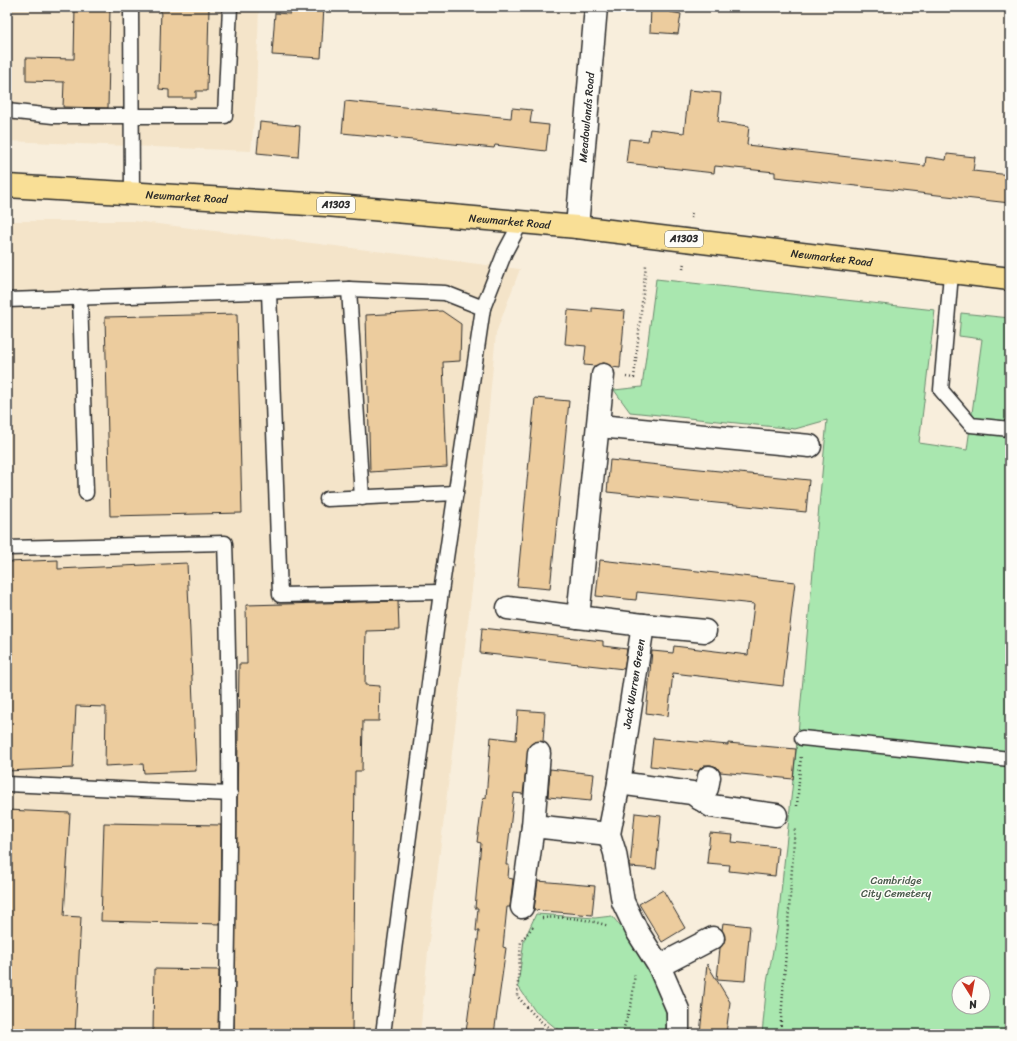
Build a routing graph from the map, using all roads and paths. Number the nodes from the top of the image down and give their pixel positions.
1 (131, 7) edge
2 (230, 7) edge
3 (596, 7) edge
4 (7, 111) edge
5 (131, 117) junction
6 (7, 186) edge
7 (132, 192) junction
8 (521, 222) junction
9 (577, 227) junction
10 (646, 266) dead end
11 (951, 274) junction
12 (1010, 279) edge
13 (349, 289) junction
14 (269, 292) junction
15 (80, 297) junction
16 (7, 300) edge
17 (483, 308) junction
18 (603, 375) joint
19 (599, 426) junction
20 (1010, 430) edge
21 (810, 446) dead end
22 (86, 493) dead end
23 (456, 493) junction
24 (362, 498) junction
25 (327, 499) dead end
26 (7, 548) edge
27 (441, 592) junction
28 (508, 608) dead end
29 (578, 617) junction
30 (643, 625) junction
31 (705, 631) dead end
32 (802, 738) joint
33 (539, 753) dead end
34 (1010, 759) edge
35 (709, 778) dead end
36 (619, 783) junction
37 (7, 784) edge
38 (230, 794) junction
39 (700, 798) junction
40 (797, 808) dead end
41 (776, 815) dead end
42 (796, 824) dead end
43 (533, 826) junction
44 (609, 834) junction
45 (522, 907) joint
46 (541, 918) junction
47 (617, 928) dead end
48 (713, 938) dead end
49 (659, 966) junction
50 (635, 970) dead end
51 (554, 1032) junction
52 (226, 1034) edge
53 (383, 1034) edge
54 (545, 1034) edge
55 (560, 1034) edge
56 (622, 1034) edge
57 (678, 1034) edge
58 (780, 1034) edge

1 - 5 lane
2 - 5 lane
3 - 9 street, Meadowlands Road
4 - 5 lane
5 - 7 lane
6 - 7 main road, Newmarket Road / A1303
7 - 8 main road, Newmarket Road / A1303
8 - 9 main road, Newmarket Road / A1303
8 - 17 lane
9 - 11 main road, Newmarket Road / A1303
10 - 18 path
11 - 12 main road, Newmarket Road / A1303
11 - 20 lane
13 - 14 lane
13 - 17 lane
13 - 24 lane
14 - 15 lane
14 - 27 lane
15 - 16 lane
15 - 22 lane
17 - 23 lane
18 - 19 street
19 - 21 street
19 - 29 street
23 - 24 lane
23 - 27 lane
24 - 25 lane
26 - 38 lane
27 - 53 lane
28 - 29 street, Jack Warren Green
29 - 30 street, Jack Warren Green
30 - 31 street
30 - 36 street, Jack Warren Green
32 - 34 lane
32 - 40 path
33 - 43 street
35 - 39 street
36 - 39 street
36 - 44 street, Jack Warren Green
37 - 38 lane
38 - 52 lane
39 - 41 street
42 - 58 path
43 - 44 street
43 - 45 street
44 - 49 street, Jack Warren Green
45 - 46 path
46 - 47 path
46 - 51 path
48 - 49 street
49 - 57 street, Jack Warren Green
50 - 56 path
51 - 54 path
51 - 55 path

